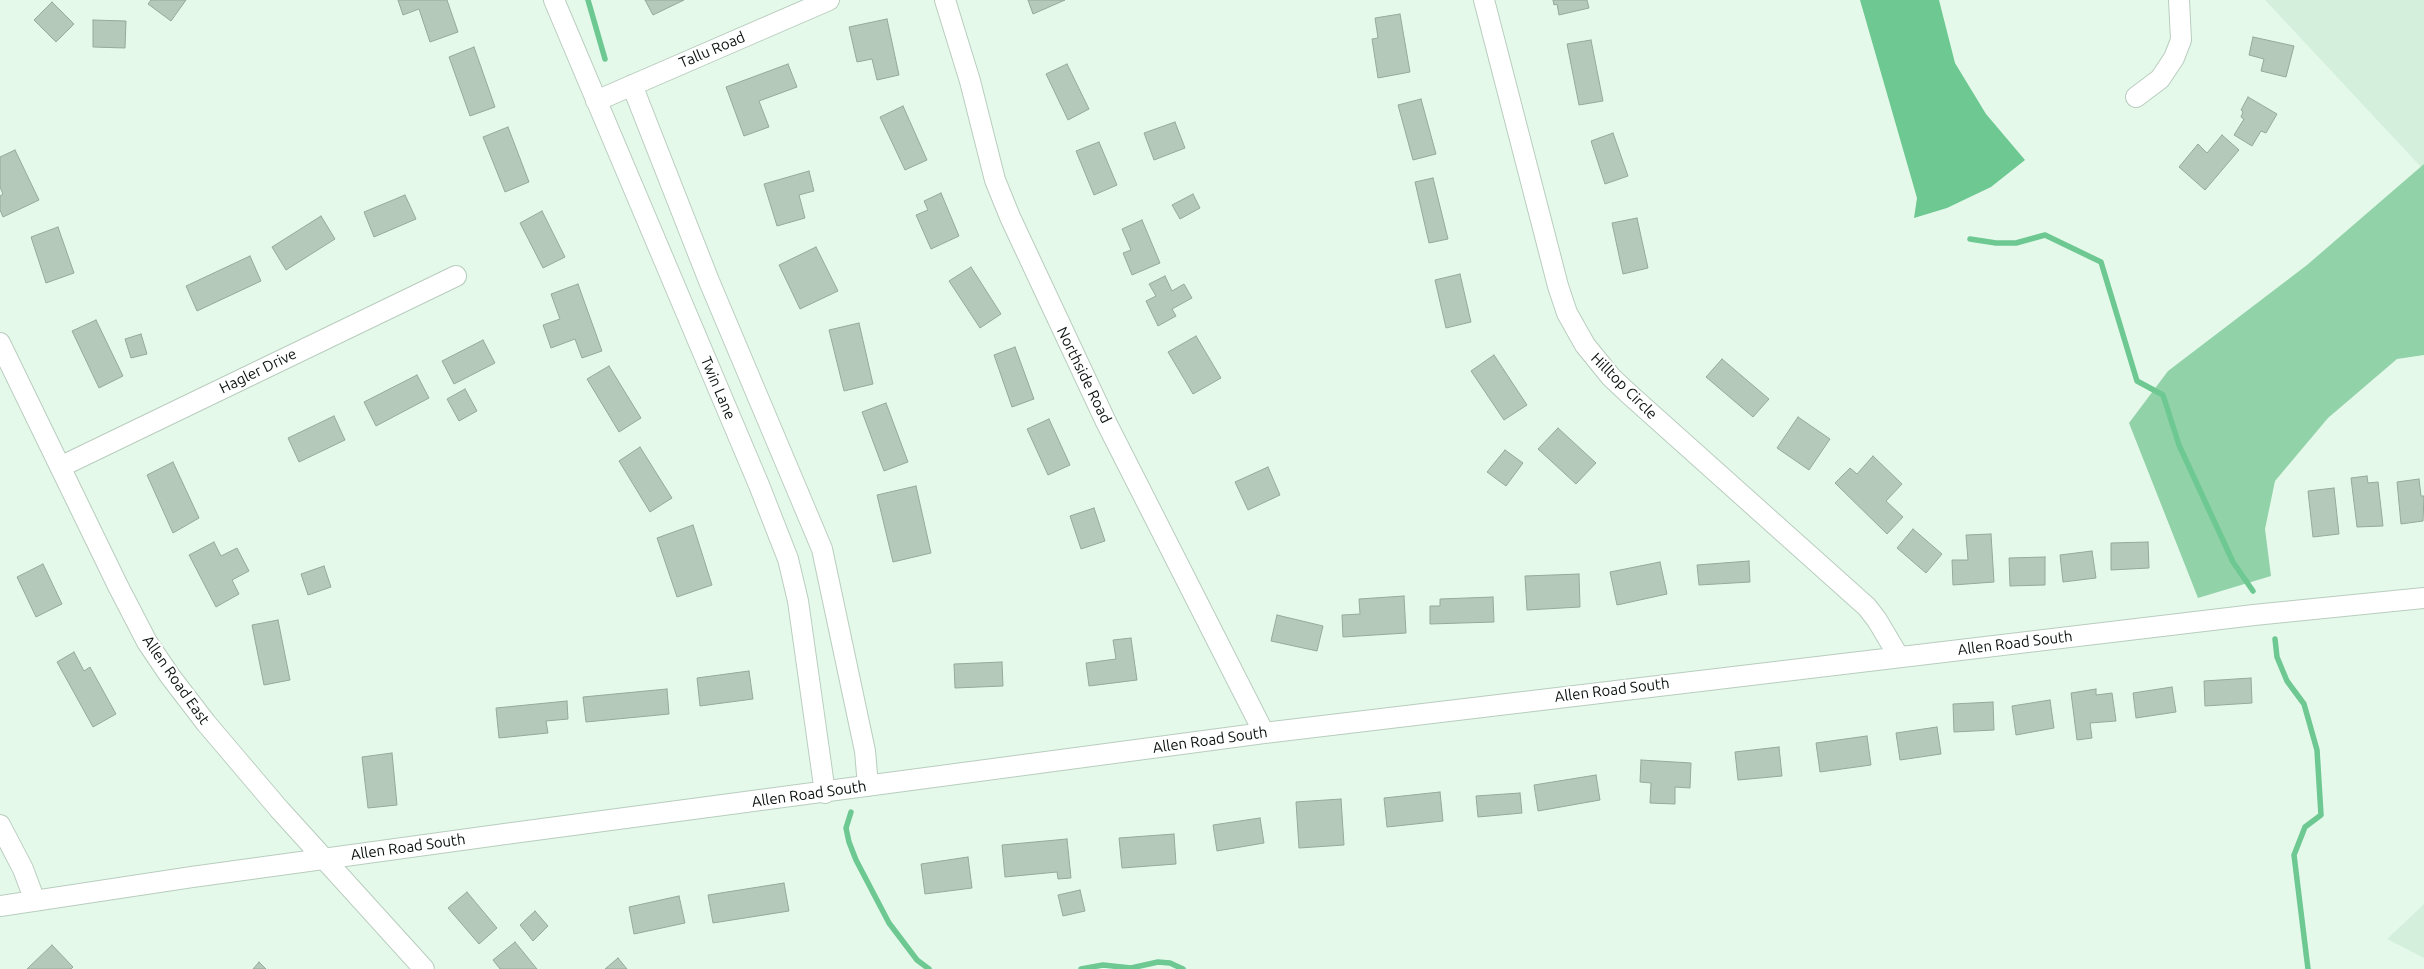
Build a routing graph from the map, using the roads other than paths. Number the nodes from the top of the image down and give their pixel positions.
1 (554, 0) edge
2 (829, 0) edge
3 (945, 0) edge
4 (1484, 0) edge
5 (2179, 0) edge
6 (632, 85) junction
7 (2136, 97) dead end
8 (596, 101) junction
9 (456, 276) dead end
10 (0, 343) edge
11 (60, 467) junction
12 (2424, 598) edge
13 (1899, 657) junction
14 (1264, 733) junction
15 (868, 786) junction
16 (825, 793) junction
17 (0, 825) edge
18 (326, 859) junction
19 (36, 901) junction
20 (0, 906) edge
21 (424, 969) edge

1 - 8 street, Twin Lane
2 - 6 street, Tallu Road
3 - 14 street, Northside Road
4 - 13 street, Hilltop Circle
5 - 7 street
6 - 8 street, Tallu Road
6 - 15 street
8 - 16 street, Twin Lane
9 - 11 street, Hagler Drive
10 - 11 street, Allen Road East
11 - 18 street, Allen Road East
12 - 13 street, Allen Road South
13 - 14 street, Allen Road South
14 - 15 street, Allen Road South
15 - 16 street, Allen Road South
16 - 18 street, Allen Road South
17 - 19 street
18 - 19 street, Allen Road South
18 - 21 street, Allen Road East
19 - 20 street, Allen Road South

